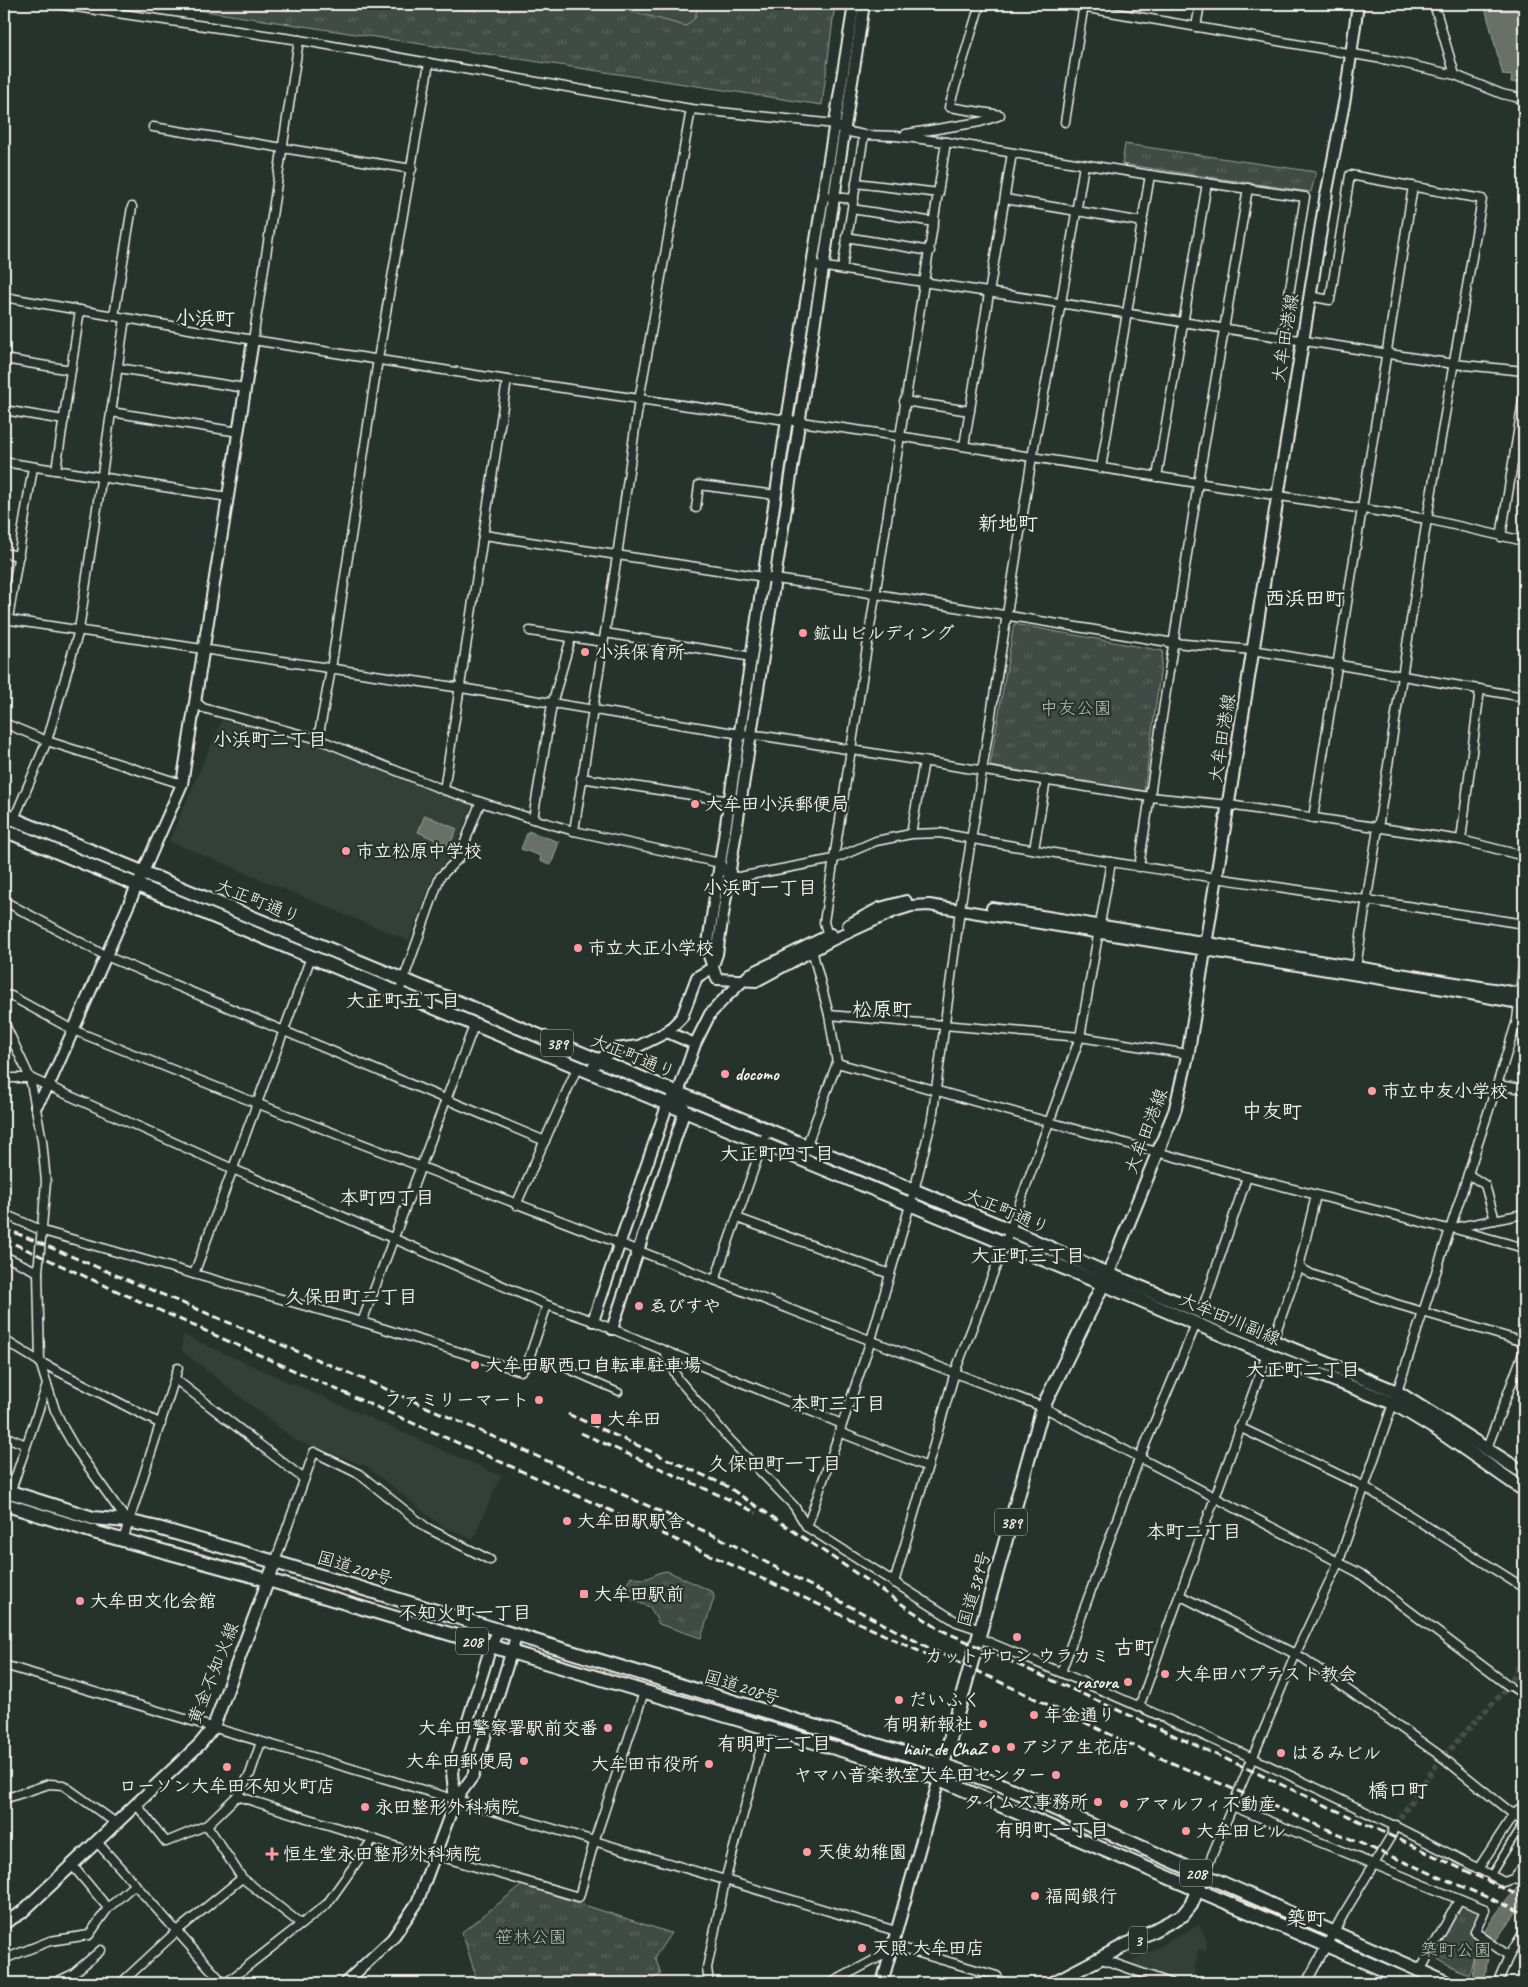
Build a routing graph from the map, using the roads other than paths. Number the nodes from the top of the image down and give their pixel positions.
1 (56, 4) edge
2 (854, 4) edge
3 (864, 4) edge
4 (980, 4) edge
5 (1064, 4) edge
6 (1200, 4) edge
7 (1358, 4) edge
8 (1434, 4) edge
9 (1084, 5) edge
10 (1196, 27) junction
11 (299, 40) junction
12 (1350, 55) junction
13 (429, 63) junction
14 (1455, 75) junction
15 (1524, 99) edge
16 (691, 109) junction
17 (1065, 122) dead end
18 (835, 124) junction
19 (153, 127) dead end
20 (844, 131) junction
21 (864, 135) junction
22 (896, 136) junction
23 (946, 142) junction
24 (283, 148) junction
25 (1012, 153) junction
26 (1084, 165) junction
27 (412, 169) junction
28 (1150, 175) junction
29 (856, 183) junction
30 (1206, 183) junction
31 (1413, 186) junction
32 (1248, 188) junction
33 (939, 193) junction
34 (823, 196) junction
35 (1326, 196) joint
36 (834, 197) junction
37 (854, 199) junction
38 (1005, 199) junction
39 (132, 207) dead end
40 (852, 209) junction
41 (1078, 211) junction
42 (934, 222) junction
43 (1143, 222) junction
44 (846, 237) junction
45 (930, 251) junction
46 (818, 266) junction
47 (842, 269) junction
48 (925, 281) junction
49 (990, 291) junction
50 (1309, 296) junction
51 (4, 297) edge
52 (1061, 303) junction
53 (80, 310) junction
54 (1129, 313) junction
55 (114, 316) junction
56 (125, 318) junction
57 (1184, 322) junction
58 (1225, 328) junction
59 (1282, 338) junction
60 (253, 340) junction
61 (1302, 340) junction
62 (1387, 353) junction
63 (4, 359) edge
64 (378, 359) junction
65 (1454, 364) junction
66 (118, 368) junction
67 (71, 370) junction
68 (1524, 371) edge
69 (507, 380) junction
70 (245, 388) junction
71 (1524, 395) edge
72 (639, 400) junction
73 (904, 401) junction
74 (4, 410) edge
75 (970, 411) junction
76 (112, 412) junction
77 (64, 420) junction
78 (793, 421) junction
79 (239, 432) junction
80 (898, 436) junction
81 (964, 446) junction
82 (1032, 457) junction
83 (4, 462) edge
84 (33, 467) junction
85 (1101, 468) junction
86 (56, 470) junction
87 (1157, 477) junction
88 (102, 478) junction
89 (1198, 483) junction
90 (776, 494) junction
91 (1277, 495) junction
92 (228, 497) junction
93 (696, 508) dead end
94 (1362, 509) junction
95 (1427, 519) junction
96 (484, 535) junction
97 (1501, 536) junction
98 (1524, 540) edge
99 (4, 554) edge
100 (19, 556) junction
101 (617, 556) junction
102 (769, 579) junction
103 (876, 594) junction
104 (1008, 617) junction
105 (6, 619) edge
106 (79, 630) junction
107 (530, 631) dead end
108 (605, 633) junction
109 (571, 638) junction
110 (603, 642) junction
111 (1174, 643) junction
112 (203, 650) junction
113 (1253, 650) junction
114 (752, 657) junction
115 (1338, 664) junction
116 (331, 669) junction
117 (1403, 676) junction
118 (461, 688) junction
119 (1480, 689) junction
120 (1524, 697) edge
121 (196, 702) junction
122 (552, 704) junction
123 (594, 711) junction
124 (4, 723) edge
125 (745, 735) junction
126 (318, 740) junction
127 (47, 741) junction
128 (852, 750) junction
129 (924, 761) junction
130 (984, 770) junction
131 (581, 778) junction
132 (1046, 780) junction
133 (182, 784) junction
134 (444, 790) junction
135 (1150, 797) junction
136 (730, 801) junction
137 (480, 803) junction
138 (1229, 805) junction
139 (9, 817) edge
140 (1313, 818) junction
141 (534, 819) junction
142 (1379, 829) junction
143 (4, 830) edge
144 (574, 831) junction
145 (911, 834) junction
146 (972, 839) junction
147 (1461, 840) junction
148 (1034, 849) junction
149 (1524, 856) edge
150 (834, 859) junction
151 (1111, 862) junction
152 (720, 863) junction
153 (1139, 867) junction
154 (143, 873) junction
155 (729, 876) junction
156 (1217, 879) junction
157 (138, 885) junction
158 (1368, 899) junction
159 (4, 901) edge
160 (961, 907) junction
161 (1524, 924) edge
162 (1098, 928) junction
163 (829, 938) junction
164 (1207, 946) junction
165 (812, 950) junction
166 (106, 956) junction
167 (311, 956) junction
168 (1524, 957) edge
169 (1356, 966) junction
170 (712, 968) junction
171 (405, 979) junction
172 (742, 982) junction
173 (399, 992) junction
174 (4, 995) edge
175 (1522, 998) edge
176 (829, 1015) junction
177 (4, 1022) edge
178 (475, 1023) junction
179 (945, 1024) junction
180 (73, 1030) junction
181 (282, 1032) junction
182 (667, 1032) junction
183 (1080, 1037) junction
184 (695, 1044) junction
185 (1188, 1054) junction
186 (837, 1063) junction
187 (578, 1066) junction
188 (594, 1066) junction
189 (4, 1078) edge
190 (30, 1078) junction
191 (1497, 1085) junction
192 (48, 1087) junction
193 (937, 1089) junction
194 (1524, 1089) edge
195 (678, 1093) junction
196 (447, 1101) junction
197 (256, 1103) junction
198 (668, 1103) junction
199 (36, 1106) junction
200 (685, 1110) junction
201 (1048, 1122) junction
202 (765, 1137) junction
203 (545, 1141) junction
204 (806, 1147) junction
205 (1159, 1152) junction
206 (233, 1169) junction
207 (421, 1169) junction
208 (1468, 1174) junction
209 (1246, 1177) junction
210 (914, 1191) junction
211 (1316, 1195) junction
212 (516, 1205) junction
213 (910, 1205) junction
214 (4, 1214) edge
215 (1524, 1214) edge
216 (737, 1218) junction
217 (1495, 1220) junction
218 (1457, 1229) junction
219 (1010, 1230) junction
220 (1448, 1230) junction
221 (43, 1231) junction
222 (393, 1237) junction
223 (618, 1244) junction
224 (1005, 1244) junction
225 (1524, 1248) edge
226 (637, 1251) junction
227 (4, 1256) edge
228 (1299, 1267) junction
229 (38, 1272) junction
230 (194, 1274) junction
231 (890, 1274) junction
232 (1106, 1279) junction
233 (715, 1280) junction
234 (547, 1305) junction
235 (1202, 1310) junction
236 (1423, 1311) junction
237 (593, 1321) junction
238 (362, 1322) junction
239 (1196, 1324) junction
240 (612, 1329) junction
241 (4, 1340) edge
242 (871, 1340) junction
243 (1273, 1340) junction
244 (1524, 1342) edge
245 (664, 1351) junction
246 (1524, 1351) edge
247 (1267, 1354) junction
248 (40, 1362) junction
249 (178, 1368) dead end
250 (564, 1368) dead end
251 (955, 1372) junction
252 (175, 1379) junction
253 (47, 1385) junction
254 (620, 1392) dead end
255 (1395, 1397) junction
256 (1044, 1407) junction
257 (161, 1424) junction
258 (1239, 1427) junction
259 (840, 1428) junction
260 (4, 1436) edge
261 (26, 1445) junction
262 (1487, 1448) junction
263 (1139, 1459) junction
264 (928, 1467) junction
265 (1524, 1473) edge
266 (304, 1479) junction
267 (1365, 1487) junction
268 (1524, 1490) edge
269 (7, 1491) edge
270 (1216, 1498) junction
271 (4, 1504) edge
272 (127, 1521) junction
273 (807, 1527) junction
274 (122, 1540) junction
275 (490, 1560) dead end
276 (1339, 1561) junction
277 (275, 1562) junction
278 (268, 1580) junction
279 (894, 1583) junction
280 (1524, 1588) edge
281 (1181, 1596) junction
282 (498, 1631) junction
283 (980, 1634) junction
284 (516, 1637) junction
285 (491, 1646) junction
286 (511, 1652) junction
287 (1296, 1653) junction
288 (4, 1665) edge
289 (1061, 1672) junction
290 (1509, 1686) joint
291 (644, 1692) junction
292 (1524, 1696) edge
293 (1139, 1707) junction
294 (213, 1728) junction
295 (766, 1729) junction
296 (261, 1742) junction
297 (1252, 1759) junction
298 (943, 1765) junction
299 (939, 1779) junction
300 (237, 1796) junction
301 (4, 1799) edge
302 (455, 1800) junction
303 (136, 1804) junction
304 (1232, 1806) junction
305 (1524, 1806) edge
306 (1514, 1814) junction
307 (1524, 1822) edge
308 (116, 1823) junction
309 (207, 1825) junction
310 (1395, 1825) junction
311 (373, 1839) junction
312 (97, 1842) junction
313 (594, 1842) junction
314 (434, 1857) junction
315 (72, 1865) junction
316 (1373, 1865) junction
317 (1524, 1865) edge
318 (1478, 1869) junction
319 (1490, 1875) junction
320 (1203, 1877) junction
321 (242, 1878) junction
322 (1519, 1880) edge
323 (725, 1881) junction
324 (135, 1884) junction
325 (1198, 1891) junction
326 (1459, 1900) junction
327 (108, 1908) junction
328 (4, 1923) edge
329 (301, 1924) junction
330 (177, 1931) junction
331 (896, 1931) junction
332 (1334, 1932) junction
333 (1524, 1932) edge
334 (1325, 1946) junction
335 (891, 1948) junction
336 (101, 1950) dead end
337 (1509, 1956) junction
338 (4, 1959) edge
339 (1102, 1959) junction
340 (1420, 1971) junction
341 (54, 1983) edge
342 (120, 1983) edge
343 (222, 1983) edge
344 (226, 1983) edge
345 (345, 1983) edge
346 (709, 1983) edge
347 (831, 1983) edge
348 (882, 1983) edge
349 (1001, 1983) edge
350 (1053, 1983) edge
351 (1170, 1983) edge
352 (1306, 1983) edge
353 (1414, 1983) edge
354 (1448, 1983) edge
355 (1497, 1983) edge

1 - 11 street
2 - 18 street
3 - 20 street
4 - 22 street
5 - 9 street
6 - 10 street
7 - 12 street
8 - 14 street
9 - 10 street
9 - 17 street
10 - 12 street
11 - 13 street
11 - 24 street
12 - 14 street
12 - 35 street
13 - 16 street
13 - 27 street
14 - 15 street
16 - 18 street
16 - 72 street
18 - 20 street
18 - 34 street
19 - 24 street
20 - 21 street
20 - 36 street
21 - 22 street
21 - 29 street
22 - 23 street
23 - 25 street
23 - 33 street
24 - 27 street
24 - 60 street
25 - 26 street
25 - 38 street
26 - 28 street
26 - 41 street
27 - 64 street
28 - 30 street
28 - 43 street
29 - 33 street
29 - 37 street
30 - 32 street
30 - 57 street
31 - 50 street
31 - 62 street
31 - 65 street
32 - 58 street
32 - 59 street
33 - 42 street
34 - 36 street
34 - 46 street
35 - 50 main road, 大牟田港線
36 - 37 street
36 - 46 street
37 - 40 street
38 - 41 street
38 - 49 street
39 - 55 street
40 - 42 street
40 - 44 street
41 - 43 street
41 - 52 street
42 - 45 street
43 - 54 street
44 - 45 street
44 - 47 street
45 - 48 street
46 - 47 street
46 - 78 street
47 - 48 street
48 - 49 street
48 - 73 street
49 - 52 street
49 - 75 street
50 - 61 main road, 大牟田港線
51 - 53 street
52 - 54 street
52 - 82 street
53 - 55 street
53 - 67 street
54 - 57 street
54 - 85 street
55 - 56 street
56 - 60 street
56 - 66 street
57 - 58 street
57 - 87 street
58 - 59 street
58 - 89 street
59 - 61 street
60 - 64 street
60 - 70 street
61 - 62 street
61 - 91 main road, 大牟田港線
62 - 65 street
62 - 94 street
63 - 67 street
64 - 69 street
64 - 116 street
65 - 68 street
65 - 95 street
66 - 70 street
66 - 76 street
67 - 77 street
69 - 72 street
69 - 96 street
70 - 79 street
71 - 97 street
72 - 78 street
72 - 101 street
73 - 75 street
73 - 80 street
74 - 77 street
75 - 81 street
76 - 79 street
76 - 88 street
77 - 86 street
78 - 80 street
78 - 90 street
78 - 102 street
79 - 92 street
80 - 81 street
80 - 103 street
81 - 82 street
82 - 85 street
82 - 104 street
83 - 84 street
84 - 86 street
84 - 100 street
85 - 87 street
86 - 88 street
87 - 89 street
88 - 92 street
88 - 106 street
89 - 91 street
89 - 111 street
90 - 93 street
90 - 102 street
91 - 94 street
91 - 113 main road, 大牟田港線
92 - 112 street
94 - 95 street
94 - 115 street
95 - 97 street
95 - 117 street
96 - 101 street
96 - 118 street
97 - 98 street
99 - 100 street
100 - 105 street
101 - 102 street
101 - 108 street
102 - 103 street
102 - 114 street
102 - 125 street
103 - 104 street
103 - 128 street
104 - 111 street
104 - 130 street
105 - 106 street
106 - 112 street
106 - 127 street
107 - 109 street
108 - 110 street
108 - 114 street
109 - 110 street
109 - 122 street
110 - 123 street
111 - 113 street
111 - 135 street
112 - 116 street
112 - 121 street
113 - 115 street
113 - 138 main road, 大牟田港線
114 - 125 street
115 - 117 street
115 - 140 street
116 - 118 street
116 - 126 street
117 - 119 street
117 - 142 street
118 - 122 street
118 - 134 street
119 - 120 street
119 - 147 street
121 - 126 street
121 - 133 street
122 - 123 street
122 - 141 street
123 - 125 street
123 - 131 street
124 - 127 street
125 - 128 street
125 - 136 street
125 - 155 street
126 - 134 street
127 - 133 street
127 - 139 street
128 - 129 street
128 - 150 street
129 - 130 street
129 - 145 street
130 - 132 street
130 - 146 street
131 - 136 street
131 - 144 street
132 - 135 street
132 - 148 street
133 - 154 street
134 - 137 street
135 - 138 street
135 - 153 street
136 - 152 street
137 - 141 street
137 - 171 street
138 - 140 street
138 - 156 main road, 大牟田港線
139 - 154 main road, 大正町通り / 389
140 - 142 street
141 - 144 street
142 - 147 street
142 - 158 street
143 - 157 main road, 大正町通り / 389
144 - 152 street
145 - 146 street
145 - 150 street
146 - 148 street
146 - 160 street
147 - 149 street
148 - 151 street
150 - 155 street
150 - 163 street
151 - 153 street
151 - 162 street
152 - 155 street
152 - 170 street
153 - 156 street
154 - 157 street
154 - 171 main road, 大正町通り / 389
155 - 170 street
156 - 158 street
156 - 164 main road, 大牟田港線
157 - 166 street
157 - 167 main road, 大正町通り / 389
158 - 161 street
158 - 169 street
159 - 166 street
160 - 162 street
160 - 163 street
160 - 179 street
162 - 164 street
162 - 183 street
163 - 165 street
163 - 172 street
164 - 169 street
164 - 175 street
164 - 185 main road, 大牟田港線
165 - 172 street
165 - 176 street
166 - 180 street
166 - 181 street
167 - 173 main road, 大正町通り / 389
167 - 181 street
168 - 175 street
169 - 175 street
170 - 172 street
170 - 182 street
171 - 173 street
171 - 188 main road, 大正町通り / 389
172 - 184 street
173 - 178 main road, 大正町通り / 389
174 - 180 street
175 - 191 street
176 - 179 street
176 - 186 street
177 - 190 street
178 - 187 main road, 大正町通り / 389
178 - 196 street
179 - 183 street
179 - 193 street
180 - 192 street
180 - 197 street
181 - 196 street
181 - 197 street
182 - 184 street
182 - 188 street
183 - 185 street
183 - 201 street
184 - 195 street
185 - 205 main road, 大牟田港線
186 - 193 street
186 - 204 street
187 - 188 main road, 大正町通り / 389
187 - 203 street
188 - 195 main road, 大正町通り / 389
188 - 198 main road, 大正町通り / 389
189 - 190 street
190 - 192 street
190 - 199 street
191 - 194 street
191 - 208 street
192 - 199 street
192 - 206 street
193 - 201 street
193 - 210 street
195 - 198 street
195 - 200 street
195 - 202 main road, 大正町通り / 389
196 - 203 street
196 - 207 street
197 - 206 street
197 - 207 street
198 - 200 main road, 大正町通り / 389
198 - 223 street
199 - 221 street
200 - 202 main road, 大正町通り / 389
200 - 226 street
201 - 205 street
201 - 219 street
202 - 204 main road, 大正町通り / 389
202 - 213 main road, 大正町通り / 389
202 - 216 street
203 - 212 street
204 - 210 main road, 大正町通り / 389
205 - 209 street
205 - 232 main road, 大牟田港線
206 - 222 street
206 - 230 street
207 - 212 street
207 - 222 street
208 - 217 street
208 - 220 street
209 - 211 street
209 - 235 street
210 - 213 street
210 - 219 main road, 大正町通り / 389
211 - 220 street
211 - 228 street
212 - 223 street
213 - 224 main road, 大正町通り / 389
213 - 231 street
214 - 221 street
215 - 217 street
216 - 231 street
216 - 233 street
217 - 218 street
218 - 220 street
218 - 225 street
219 - 224 street
219 - 232 main road, 大正町通り / 389
220 - 236 street
221 - 229 street
221 - 230 street
222 - 234 street
222 - 238 street
223 - 226 street
223 - 237 street
224 - 232 main road, 大正町通り / 389
224 - 251 street
226 - 233 street
226 - 240 street
227 - 229 street
228 - 236 street
228 - 243 street
229 - 248 street
230 - 238 street
231 - 242 street
232 - 235 main road, 大牟田川副線
232 - 239 main road, 大牟田川副線
232 - 256 main road, 国道389号 / 389
233 - 242 street
234 - 237 street
234 - 238 street
235 - 243 main road, 大牟田川副線
236 - 244 street
236 - 255 street
237 - 240 street
239 - 247 main road, 大牟田川副線
239 - 263 street
240 - 245 street
241 - 248 street
242 - 251 street
242 - 259 street
243 - 255 main road, 大牟田川副線
245 - 259 street
245 - 273 street
246 - 262 street
247 - 255 main road, 大牟田川副線
247 - 258 street
248 - 253 street
248 - 257 street
249 - 252 street
250 - 254 street
251 - 256 street
251 - 264 street
252 - 257 street
252 - 266 street
253 - 261 street
253 - 272 street
255 - 262 main road, 大牟田川副線
255 - 267 street
255 - 268 main road, 大牟田川副線
256 - 263 street
256 - 283 main road, 国道389号 / 389
257 - 272 street
258 - 267 street
258 - 270 street
259 - 264 street
259 - 273 street
260 - 261 street
261 - 269 street
262 - 265 main road, 大牟田川副線
263 - 270 street
263 - 289 street
264 - 279 street
266 - 275 street
266 - 277 street
267 - 276 street
267 - 280 street
269 - 271 street
269 - 272 main road, 国道208号 / 208
270 - 276 street
270 - 281 street
271 - 274 main road, 国道208号 / 208
272 - 274 street
272 - 277 main road, 国道208号 / 208
273 - 279 street
274 - 278 main road, 国道208号 / 208
276 - 287 street
276 - 290 street
277 - 278 main road, 黄金不知火線
277 - 282 main road, 国道208号 / 208
278 - 285 main road, 国道208号 / 208
278 - 294 main road, 黄金不知火線
279 - 283 street
281 - 287 street
281 - 293 street
282 - 284 main road, 国道208号 / 208
282 - 285 street
283 - 289 street
283 - 298 main road, 国道389号 / 389
284 - 286 street
284 - 298 main road, 国道208号 / 208
285 - 286 main road, 国道208号 / 208
285 - 302 street
286 - 291 main road, 国道208号 / 208
286 - 302 street
287 - 297 street
287 - 306 street
288 - 294 street
289 - 293 street
290 - 292 street
291 - 295 main road, 国道208号 / 208
291 - 313 street
293 - 297 street
294 - 296 street
294 - 303 main road, 黄金不知火線
295 - 299 main road, 国道208号 / 208
295 - 323 street
296 - 300 street
296 - 302 street
297 - 304 street
297 - 310 street
298 - 299 main road, 国道389号 / 389
298 - 320 main road, 国道208号 / 208
299 - 325 main road, 国道208号 / 208
299 - 331 street
300 - 309 street
300 - 311 street
301 - 308 street
302 - 313 street
302 - 314 street
303 - 308 main road, 黄金不知火線
303 - 309 street
304 - 316 street
304 - 320 street
305 - 306 street
306 - 307 street
306 - 318 street
307 - 319 street
308 - 312 main road, 黄金不知火線
309 - 321 street
310 - 316 street
310 - 318 street
311 - 314 street
311 - 329 street
312 - 315 main road, 黄金不知火線
312 - 324 street
313 - 314 street
313 - 323 street
314 - 345 street
315 - 327 street
315 - 328 main road, 黄金不知火線
316 - 326 street
316 - 332 street
317 - 322 street
318 - 319 street
319 - 322 street
320 - 325 main road, 3
320 - 332 main road, 国道208号 / 208
321 - 329 street
321 - 330 street
323 - 331 street
323 - 346 street
324 - 327 street
324 - 330 street
325 - 334 main road, 国道208号 / 208
325 - 339 main road, 3
326 - 337 street
326 - 340 street
327 - 338 street
329 - 344 street
330 - 342 street
330 - 343 street
331 - 335 street
332 - 334 street
332 - 340 main road, 国道208号 / 208
333 - 337 street
334 - 352 street
334 - 353 main road, 国道208号 / 208
335 - 347 street
335 - 348 street
335 - 349 street
336 - 341 street
337 - 355 street
339 - 350 main road, 3
339 - 351 street
340 - 354 main road, 国道208号 / 208

